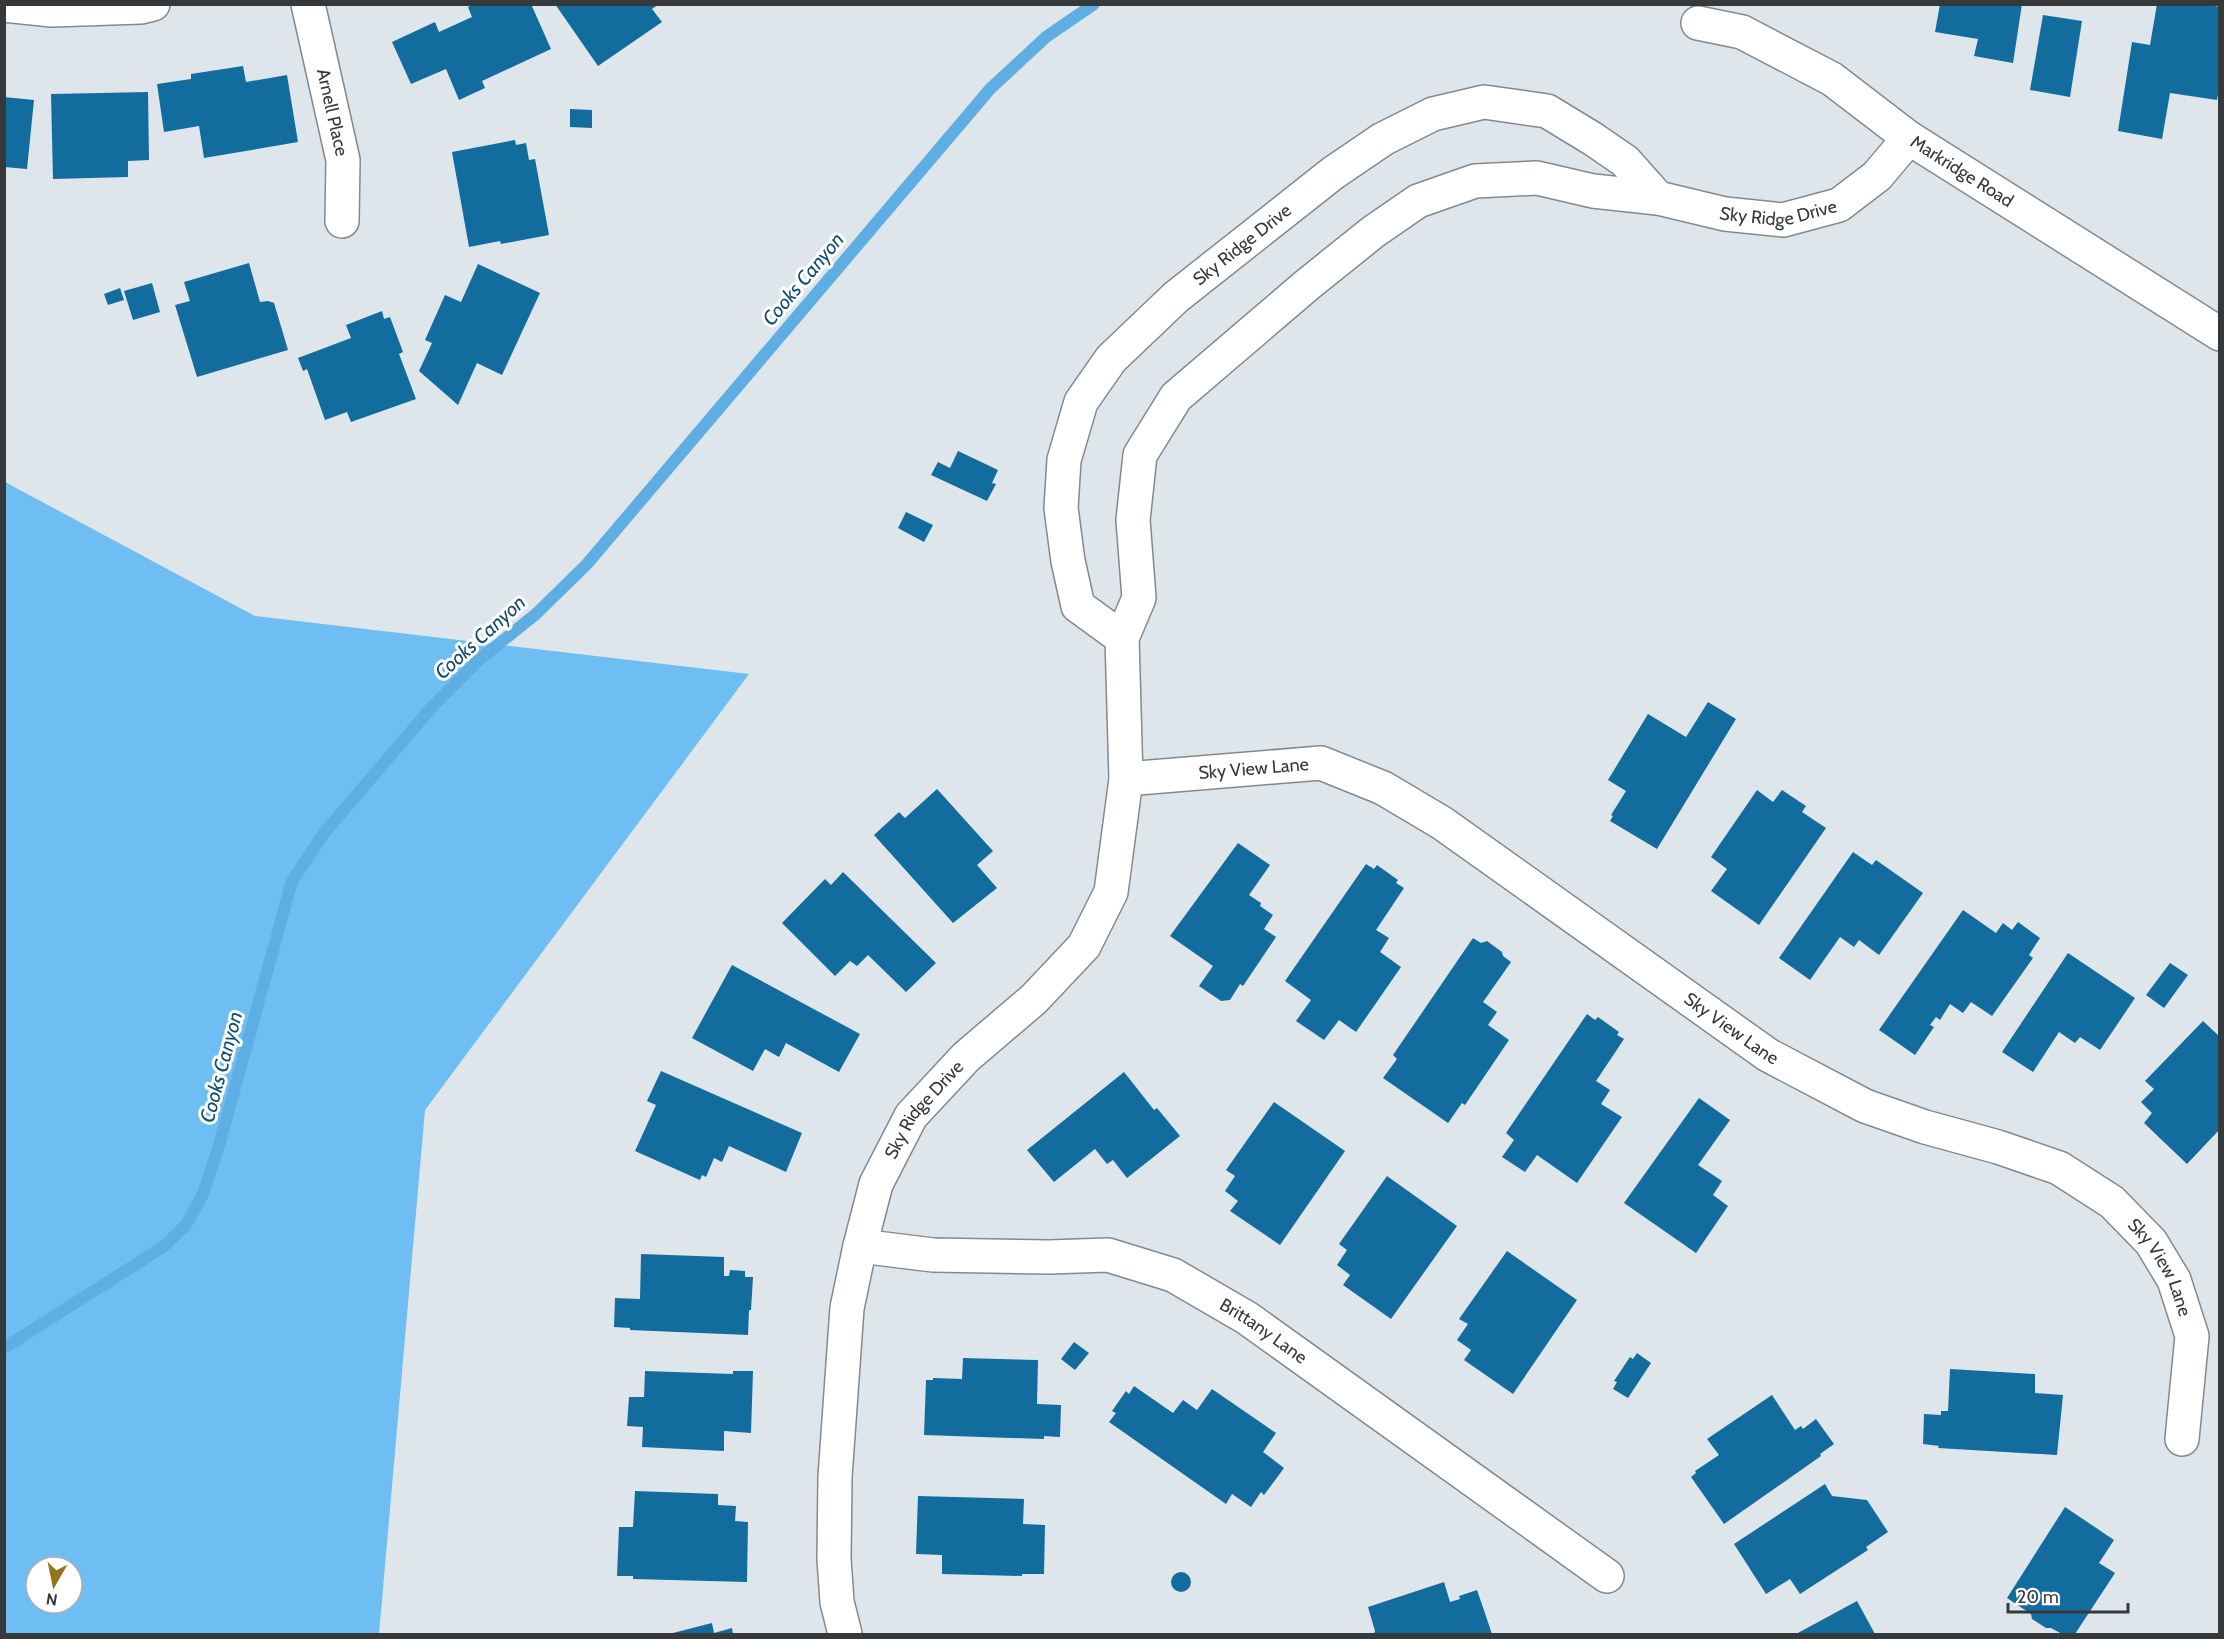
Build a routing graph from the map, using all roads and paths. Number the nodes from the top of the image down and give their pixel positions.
1 (153, 4) edge
2 (308, 4) edge
3 (4, 5) edge
4 (1698, 23) dead end
5 (1909, 138) junction
6 (1658, 198) junction
7 (342, 221) dead end
8 (2220, 334) edge
9 (1122, 638) junction
10 (1126, 779) junction
11 (860, 1246) junction
12 (2182, 1439) dead end
13 (1607, 1576) dead end
14 (845, 1635) edge

1 - 3 street
2 - 7 street, Arnell Place
4 - 5 street, Markridge Road
5 - 6 street, Sky Ridge Drive
5 - 8 street, Markridge Road
6 - 9 street, Sky Ridge Drive
6 - 9 street, Sky Ridge Drive
9 - 10 street, Sky Ridge Drive
10 - 11 street, Sky Ridge Drive
10 - 12 street, Sky View Lane
11 - 13 street, Brittany Lane
11 - 14 street, Sky Ridge Drive

